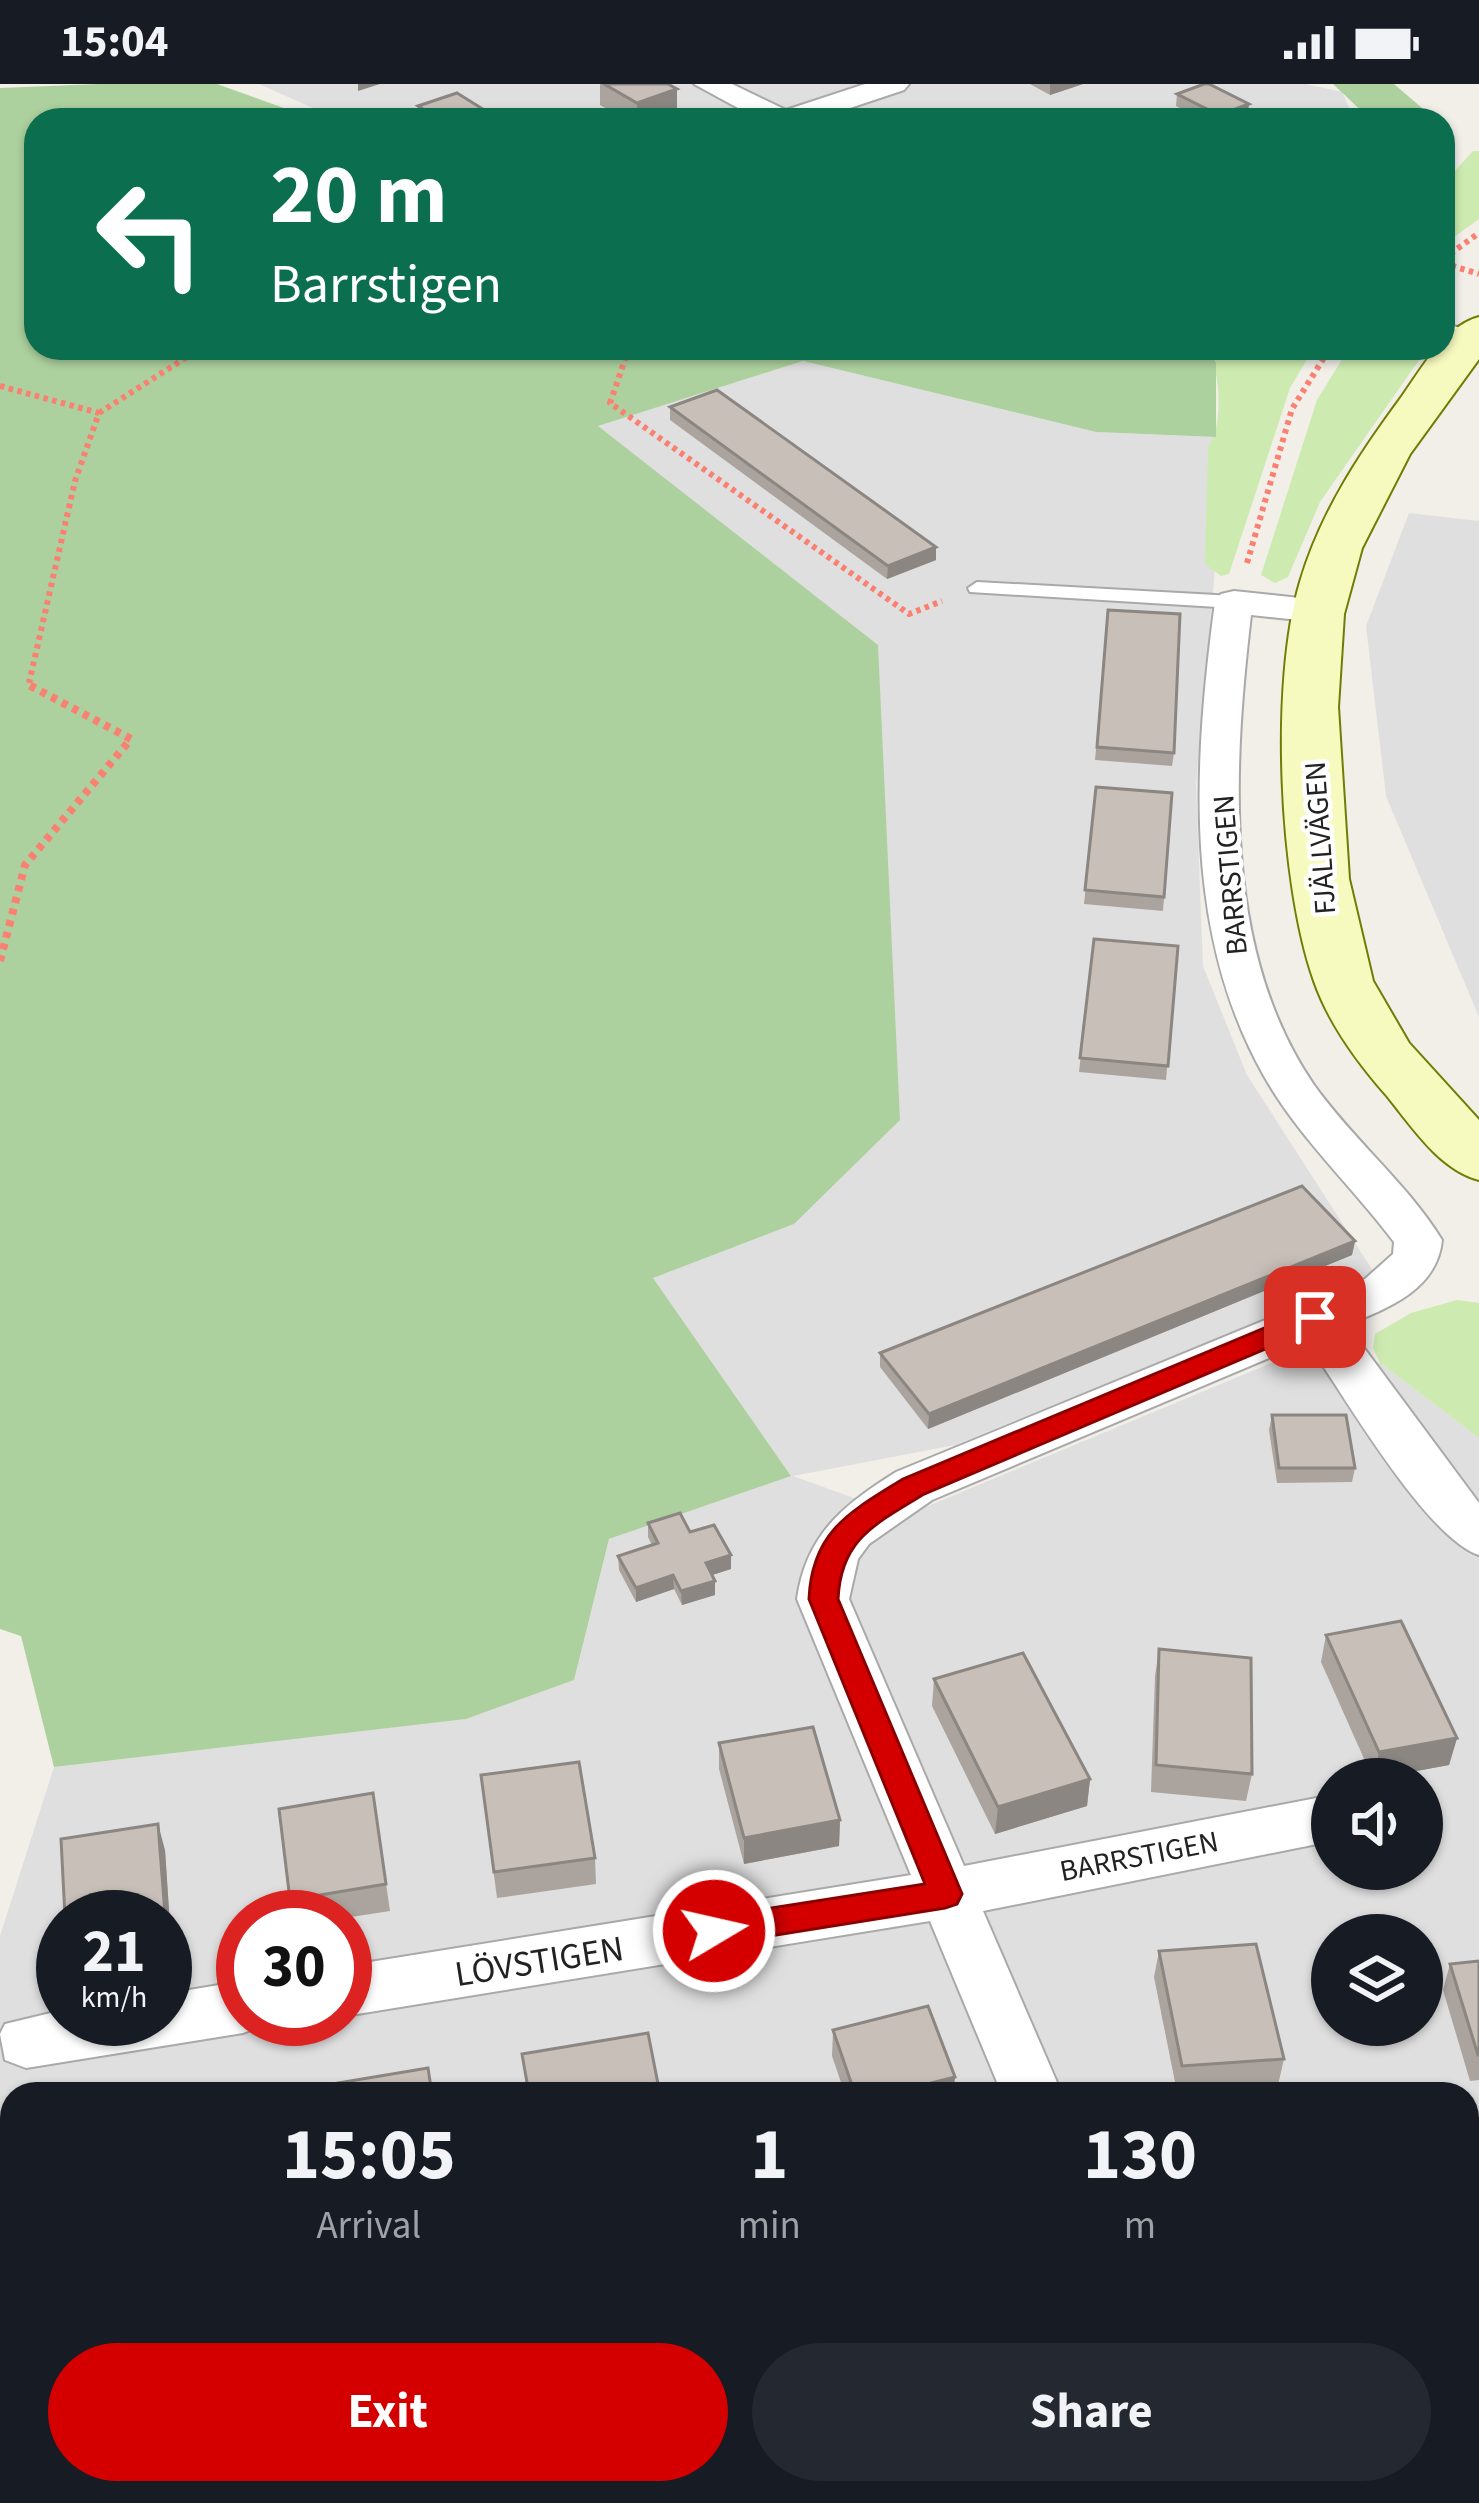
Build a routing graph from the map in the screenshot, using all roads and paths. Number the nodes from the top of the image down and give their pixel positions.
1 (709, 84) edge
2 (894, 84) edge
3 (759, 108) edge
4 (821, 108) edge
5 (1479, 233) edge
6 (1455, 252) edge
7 (182, 360) edge
8 (625, 360) edge
9 (1323, 360) edge
10 (1452, 360) edge
11 (0, 386) edge
12 (99, 413) junction
13 (977, 588) joint
14 (1234, 602) junction
15 (1318, 611) junction
16 (0, 961) edge
17 (1479, 1159) edge
18 (1315, 1317) junction
19 (1479, 1535) edge
20 (1311, 1822) edge
21 (945, 1894) junction
22 (372, 1986) edge
23 (216, 2011) edge
24 (26, 2042) dead end
25 (1027, 2082) edge

1 - 3 street
2 - 4 street
5 - 6 path
7 - 12 path
8 - 13 path
9 - 14 path
10 - 15 street, FJÄLLVÄGEN
11 - 12 path
12 - 16 path
13 - 14 lane
14 - 15 street
14 - 18 street, BARRSTIGEN
15 - 17 street, FJÄLLVÄGEN
18 - 19 street
18 - 21 street, BARRSTIGEN
20 - 21 street, BARRSTIGEN
21 - 22 street, LÖVSTIGEN
21 - 25 street, BARRSTIGEN
23 - 24 street

